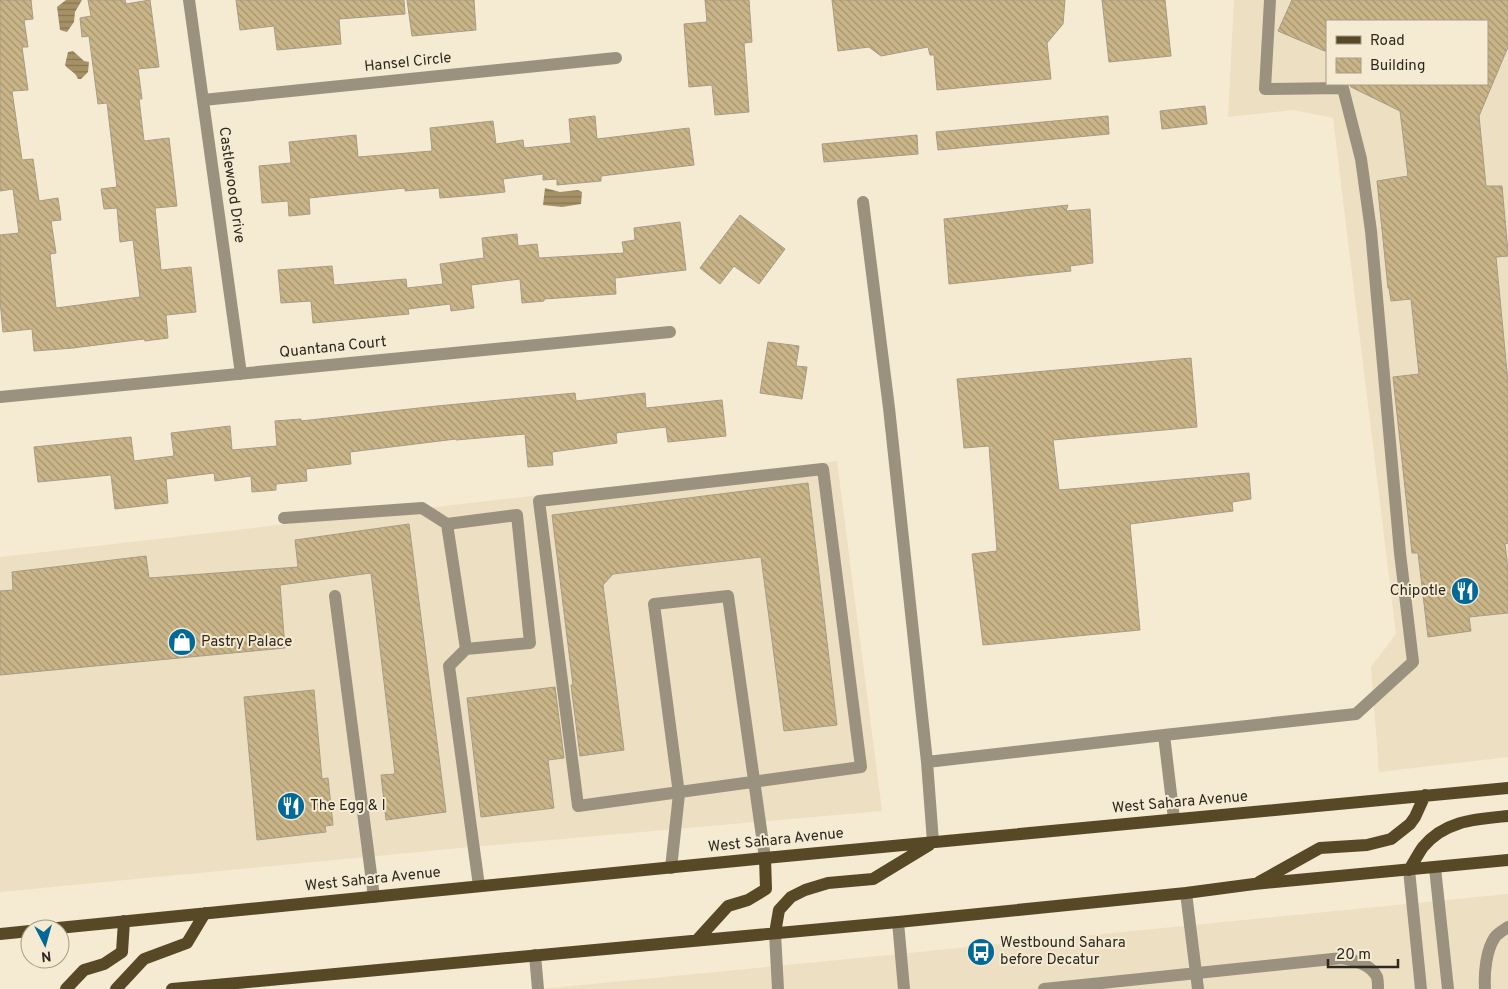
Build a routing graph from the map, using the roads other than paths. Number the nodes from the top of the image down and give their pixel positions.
1 (189, 0) edge
2 (1270, 0) edge
3 (616, 58) dead end
4 (203, 100) junction
5 (863, 202) dead end
6 (670, 332) dead end
7 (241, 374) junction
8 (0, 398) edge
9 (284, 518) dead end
10 (447, 524) junction
11 (335, 596) dead end
12 (466, 650) junction
13 (1164, 735) junction
14 (927, 762) junction
15 (755, 782) junction
16 (1508, 788) edge
17 (678, 794) junction
18 (1425, 796) junction
19 (1508, 816) edge
20 (1174, 820) junction
21 (933, 842) junction
22 (766, 858) junction
23 (1508, 860) edge
24 (671, 868) junction
25 (1435, 868) junction
26 (1409, 870) junction
27 (1254, 884) junction
28 (479, 886) junction
29 (1186, 893) junction
30 (374, 897) junction
31 (205, 913) junction
32 (124, 921) junction
33 (898, 922) junction
34 (70, 927) edge
35 (1508, 927) edge
36 (20, 932) edge
37 (775, 933) junction
38 (0, 934) edge
39 (697, 940) junction
40 (535, 956) junction
41 (1196, 973) junction
42 (66, 989) edge
43 (116, 989) edge
44 (172, 989) edge
45 (538, 989) edge
46 (778, 989) edge
47 (904, 989) edge
48 (1044, 989) edge
49 (1198, 989) edge
50 (1378, 989) edge
51 (1421, 989) edge
52 (1448, 989) edge
53 (1485, 989) edge

1 - 4 street, Castlewood Drive
2 - 13 street
3 - 4 street, Hansel Circle
4 - 7 street, Castlewood Drive
5 - 14 street
6 - 7 street, Quantana Court
7 - 8 street, Quantana Court
9 - 10 street
10 - 12 street
10 - 12 street
11 - 30 street
12 - 28 street
13 - 14 street
13 - 20 street
14 - 21 street
15 - 17 street
15 - 17 street
15 - 17 street
15 - 22 street
16 - 18 main road, West Sahara Avenue
17 - 24 street
18 - 20 main road, West Sahara Avenue
18 - 27 main road
19 - 26 main road
20 - 21 main road, West Sahara Avenue
21 - 22 main road, West Sahara Avenue
21 - 37 main road
22 - 24 main road, West Sahara Avenue
22 - 39 main road
23 - 25 main road
24 - 28 main road, West Sahara Avenue
25 - 26 main road
25 - 52 street
26 - 27 main road
26 - 51 street
27 - 29 main road
28 - 30 main road, West Sahara Avenue
29 - 33 main road
29 - 41 street
30 - 31 main road, West Sahara Avenue
31 - 32 main road, West Sahara Avenue
31 - 43 main road
32 - 34 main road, West Sahara Avenue
32 - 42 main road
33 - 37 main road
33 - 47 street
35 - 53 street
36 - 38 main road
37 - 39 main road
37 - 46 street
39 - 40 main road
40 - 44 main road
40 - 45 street
41 - 48 street
41 - 49 street
41 - 50 street

